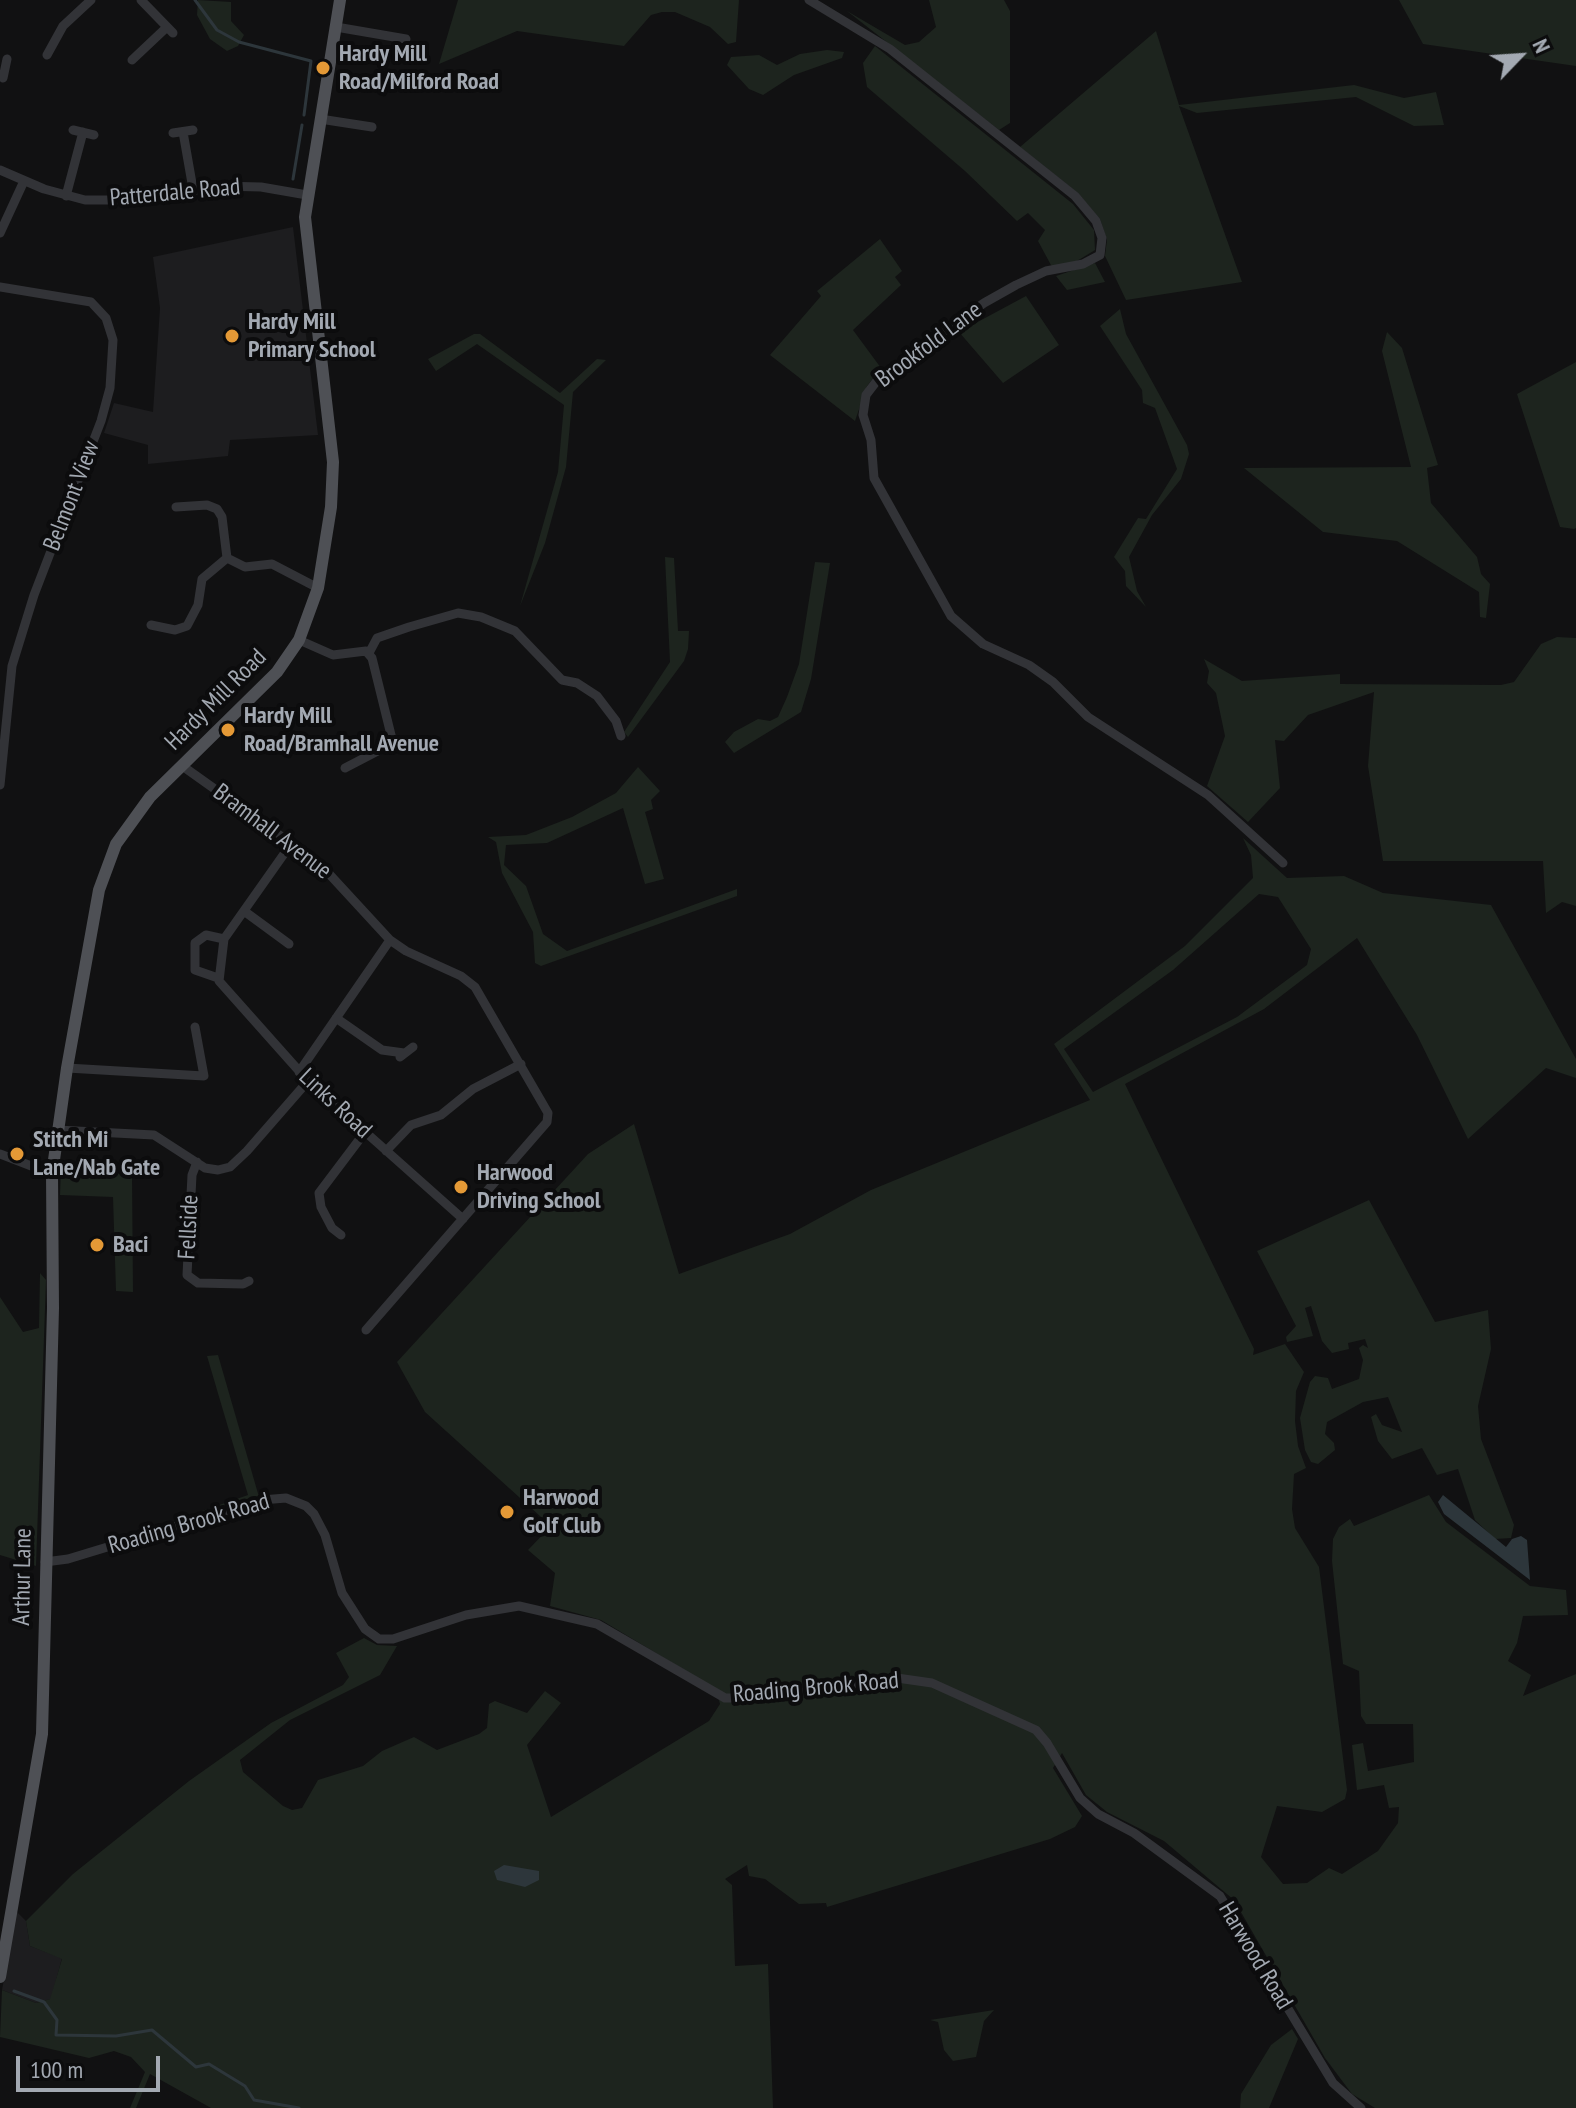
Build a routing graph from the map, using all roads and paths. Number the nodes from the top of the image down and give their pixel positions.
1 (91, 0) edge
2 (141, 0) edge
3 (340, 0) edge
4 (809, 0) edge
5 (336, 27) junction
6 (406, 39) dead end
7 (47, 55) dead end
8 (7, 59) dead end
9 (132, 60) dead end
10 (2, 73) edge
11 (320, 119) junction
12 (372, 127) dead end
13 (83, 132) dead end
14 (183, 132) dead end
15 (0, 170) edge
16 (24, 181) junction
17 (193, 189) junction
18 (307, 195) junction
19 (66, 196) junction
20 (0, 233) edge
21 (0, 287) edge
22 (176, 507) dead end
23 (227, 558) junction
24 (318, 588) junction
25 (151, 625) dead end
26 (299, 640) junction
27 (369, 653) junction
28 (0, 664) edge
29 (12, 666) junction
30 (621, 736) dead end
31 (181, 765) junction
32 (345, 768) dead end
33 (0, 785) edge
34 (291, 844) junction
35 (1283, 863) dead end
36 (244, 911) junction
37 (224, 939) junction
38 (390, 940) junction
39 (285, 943) dead end
40 (218, 978) junction
41 (336, 1018) junction
42 (195, 1027) dead end
43 (413, 1047) dead end
44 (521, 1064) junction
45 (67, 1068) junction
46 (299, 1072) junction
47 (308, 1081) junction
48 (57, 1130) junction
49 (365, 1132) junction
50 (386, 1151) junction
51 (0, 1154) edge
52 (197, 1162) junction
53 (52, 1174) junction
54 (463, 1219) junction
55 (342, 1236) dead end
56 (249, 1281) dead end
57 (367, 1330) dead end
58 (45, 1562) junction
59 (1057, 1762) joint
60 (0, 1977) edge
61 (1361, 2108) edge

1 - 7 street
2 - 9 street
3 - 5 main road, Hardy Mill Road
4 - 35 street, Brookfold Lane
5 - 6 street
5 - 11 main road, Hardy Mill Road
8 - 10 street
11 - 12 street
11 - 18 main road, Hardy Mill Road
13 - 19 street
14 - 17 street
15 - 16 street, Patterdale Road
16 - 19 street, Patterdale Road
16 - 20 street
17 - 18 street, Patterdale Road
17 - 19 street, Patterdale Road
18 - 24 main road, Hardy Mill Road
21 - 29 street, Belmont View
22 - 23 street
23 - 24 street
23 - 25 street
24 - 26 main road, Hardy Mill Road
26 - 27 street
26 - 31 main road, Hardy Mill Road
27 - 30 street
27 - 32 street
28 - 29 street
29 - 33 street, Belmont View
31 - 34 street, Bramhall Avenue
31 - 45 main road, Hardy Mill Road
34 - 36 street
34 - 38 street, Bramhall Avenue
36 - 37 street
36 - 39 street
37 - 40 street
37 - 40 street, Links Road
38 - 41 street
38 - 44 street, Bramhall Avenue
40 - 46 street, Links Road
41 - 43 street
41 - 46 street
42 - 45 street
44 - 50 street
44 - 54 street, Bramhall Avenue
45 - 48 main road, Hardy Mill Road
46 - 47 street, Links Road
47 - 49 street, Links Road
47 - 52 street
48 - 52 street
48 - 53 main road, Hardy Mill Road
49 - 50 street, Links Road
49 - 55 street
50 - 54 street, Links Road
51 - 53 street
52 - 56 street, Fellside
53 - 58 main road, Arthur Lane
54 - 57 street, Bramhall Avenue
58 - 59 street, Roading Brook Road
58 - 60 main road, Arthur Lane
59 - 61 street, Harwood Road

